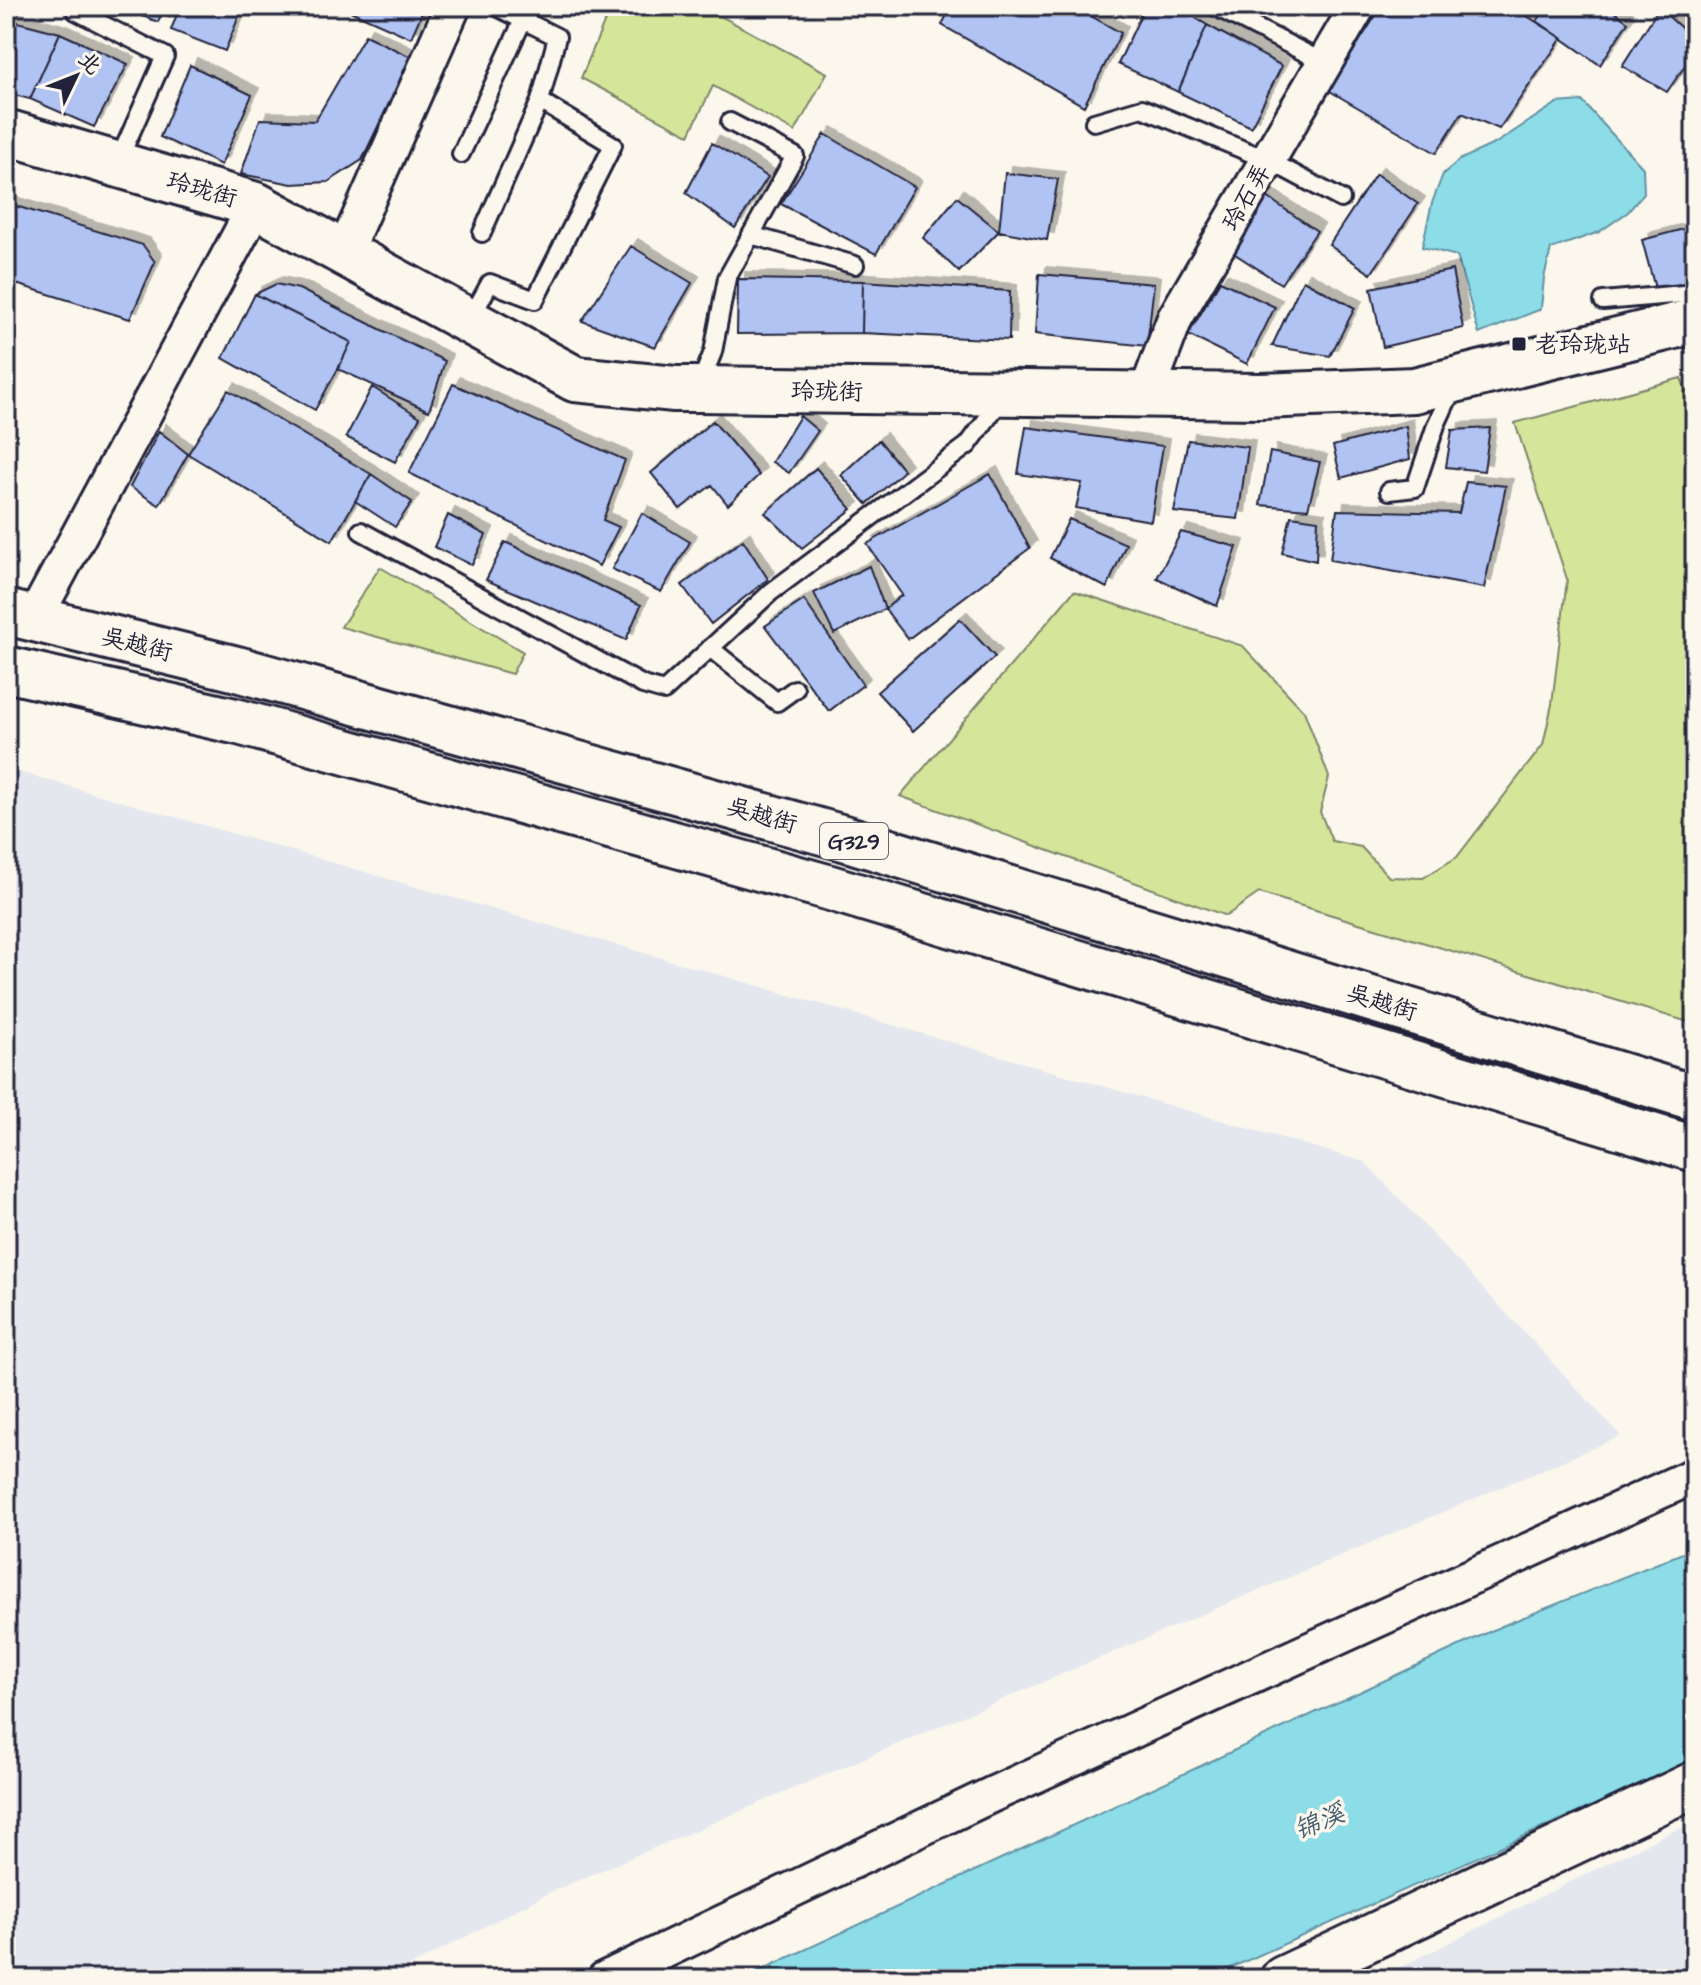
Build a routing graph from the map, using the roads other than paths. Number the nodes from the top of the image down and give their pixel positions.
1 (453, 6) edge
2 (495, 6) edge
3 (1214, 6) edge
4 (1358, 6) edge
5 (76, 11) dead end
6 (523, 20) junction
7 (1325, 63) junction
8 (540, 101) junction
9 (730, 122) dead end
10 (1094, 122) dead end
11 (6, 132) edge
12 (461, 154) dead end
13 (1268, 160) junction
14 (117, 164) junction
15 (1341, 199) dead end
16 (256, 205) junction
17 (482, 233) dead end
18 (751, 235) junction
19 (344, 253) junction
20 (855, 265) dead end
21 (1695, 293) edge
22 (1603, 301) dead end
23 (469, 321) junction
24 (1695, 321) edge
25 (1458, 379) junction
26 (698, 389) junction
27 (1006, 393) junction
28 (1146, 395) junction
29 (1389, 491) dead end
30 (361, 531) dead end
31 (20, 615) edge
32 (710, 648) junction
33 (6, 669) edge
34 (795, 689) dead end
35 (1695, 1098) edge
36 (1695, 1149) edge
37 (1695, 1475) edge
38 (1695, 1784) edge
39 (605, 1979) edge
40 (1283, 1979) edge

1 - 19 street
2 - 6 lane
3 - 7 lane
4 - 7 street, 玲石弄
5 - 14 lane
6 - 8 lane
6 - 12 lane
7 - 13 street, 玲石弄
8 - 17 lane
8 - 23 lane
9 - 18 lane
10 - 13 lane
11 - 14 main road, 玲珑街
13 - 15 lane
13 - 28 street, 玲石弄
14 - 16 main road, 玲珑街
16 - 19 main road, 玲珑街
16 - 31 street
18 - 20 lane
18 - 26 lane
19 - 23 main road, 玲珑街
21 - 22 lane
23 - 26 main road, 玲珑街
24 - 25 main road, 玲珑街
25 - 28 main road, 玲珑街
25 - 29 lane
26 - 27 main road, 玲珑街
27 - 28 main road, 玲珑街
27 - 32 lane
30 - 32 lane
31 - 35 main road, 吴越街 / G329
32 - 34 lane
33 - 36 main road, G329
37 - 39 street
38 - 40 main road

